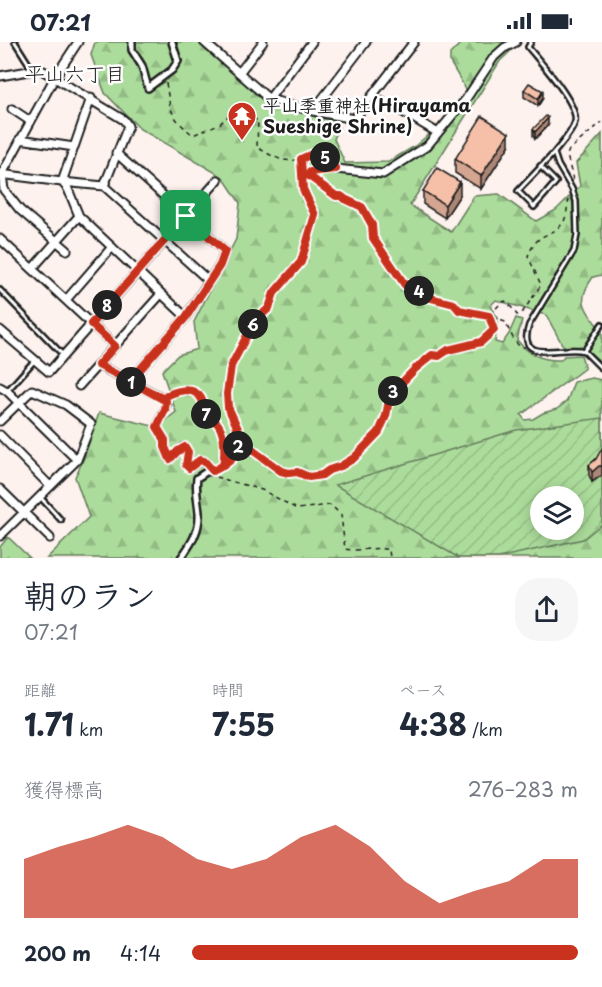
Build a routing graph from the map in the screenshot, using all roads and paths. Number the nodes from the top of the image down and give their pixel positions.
1 (15, 42) edge
2 (78, 42) edge
3 (132, 42) edge
4 (172, 42) edge
5 (205, 42) edge
6 (263, 42) edge
7 (312, 42) edge
8 (366, 42) edge
9 (414, 42) edge
10 (516, 42) edge
11 (531, 42) edge
12 (33, 70) junction
13 (240, 73) junction
14 (0, 76) edge
15 (164, 76) junction
16 (55, 77) junction
17 (376, 92) junction
18 (91, 98) junction
19 (268, 99) junction
20 (12, 109) dead end
21 (313, 111) junction
22 (404, 112) joint
23 (30, 121) junction
24 (602, 122) edge
25 (438, 133) junction
26 (20, 139) junction
27 (75, 147) junction
28 (319, 151) joint
29 (116, 153) junction
30 (554, 153) junction
31 (301, 159) junction
32 (540, 166) junction
33 (336, 169) junction
34 (1, 174) edge
35 (218, 180) dead end
36 (62, 182) junction
37 (104, 186) junction
38 (572, 189) junction
39 (79, 216) junction
40 (186, 216) junction
41 (0, 239) edge
42 (165, 240) junction
43 (57, 241) junction
44 (112, 247) junction
45 (67, 250) dead end
46 (32, 269) junction
47 (137, 271) junction
48 (208, 281) junction
49 (0, 290) edge
50 (161, 294) junction
51 (66, 300) junction
52 (489, 316) junction
53 (186, 317) junction
54 (91, 324) junction
55 (602, 324) edge
56 (0, 330) edge
57 (115, 346) junction
58 (531, 347) junction
59 (584, 351) junction
60 (63, 355) junction
61 (34, 360) junction
62 (98, 365) junction
63 (602, 369) edge
64 (130, 381) junction
65 (79, 386) dead end
66 (0, 387) edge
67 (7, 391) junction
68 (163, 398) junction
69 (19, 403) junction
70 (0, 421) edge
71 (0, 435) edge
72 (240, 441) junction
73 (77, 460) junction
74 (223, 466) junction
75 (213, 471) junction
76 (203, 474) junction
77 (50, 486) junction
78 (0, 489) edge
79 (39, 497) junction
80 (24, 512) junction
81 (61, 520) dead end
82 (0, 536) edge
83 (50, 538) dead end
84 (182, 558) edge
85 (390, 558) edge

1 - 12 lane
2 - 16 street
3 - 15 street
4 - 15 street
5 - 13 street
6 - 13 street
7 - 19 street
8 - 21 street
9 - 17 street
10 - 25 street
11 - 30 lane
12 - 14 street
12 - 16 street
13 - 19 street
15 - 31 path
16 - 18 street
16 - 23 street
17 - 21 street
17 - 22 path
18 - 27 street
18 - 29 street
19 - 21 street
20 - 23 street
22 - 25 street
23 - 26 street
24 - 38 path
25 - 33 street
26 - 27 street
26 - 34 street
27 - 36 street
28 - 31 path
28 - 33 street
29 - 37 street
29 - 40 street
30 - 32 lane
30 - 38 lane
31 - 72 path
32 - 32 lane
33 - 52 path
34 - 36 street
34 - 43 street
35 - 40 street
36 - 37 street
36 - 39 street
37 - 42 street
38 - 52 path
38 - 58 lane
39 - 43 street
39 - 44 street
40 - 42 street
40 - 48 street
41 - 46 street
42 - 47 street
42 - 48 street
43 - 45 street
43 - 46 street
44 - 47 street
44 - 51 street
46 - 51 street
47 - 50 street
47 - 54 street
48 - 53 street
49 - 60 lane
50 - 53 street
50 - 57 street
51 - 54 street
52 - 58 path
52 - 72 path
53 - 64 street
54 - 57 street
54 - 60 street
55 - 59 lane
56 - 61 street
57 - 62 street
58 - 59 lane
59 - 63 lane
60 - 61 street
61 - 67 lane
62 - 64 street
62 - 65 street
64 - 68 street
66 - 67 street
67 - 69 street
68 - 74 path
68 - 75 street
69 - 70 street
69 - 73 street
69 - 73 street
71 - 77 street
72 - 74 path
73 - 77 street
74 - 75 path
75 - 76 street
76 - 84 street
76 - 85 path
77 - 79 street
78 - 80 street
79 - 80 street
79 - 81 lane
80 - 82 street
80 - 83 street

